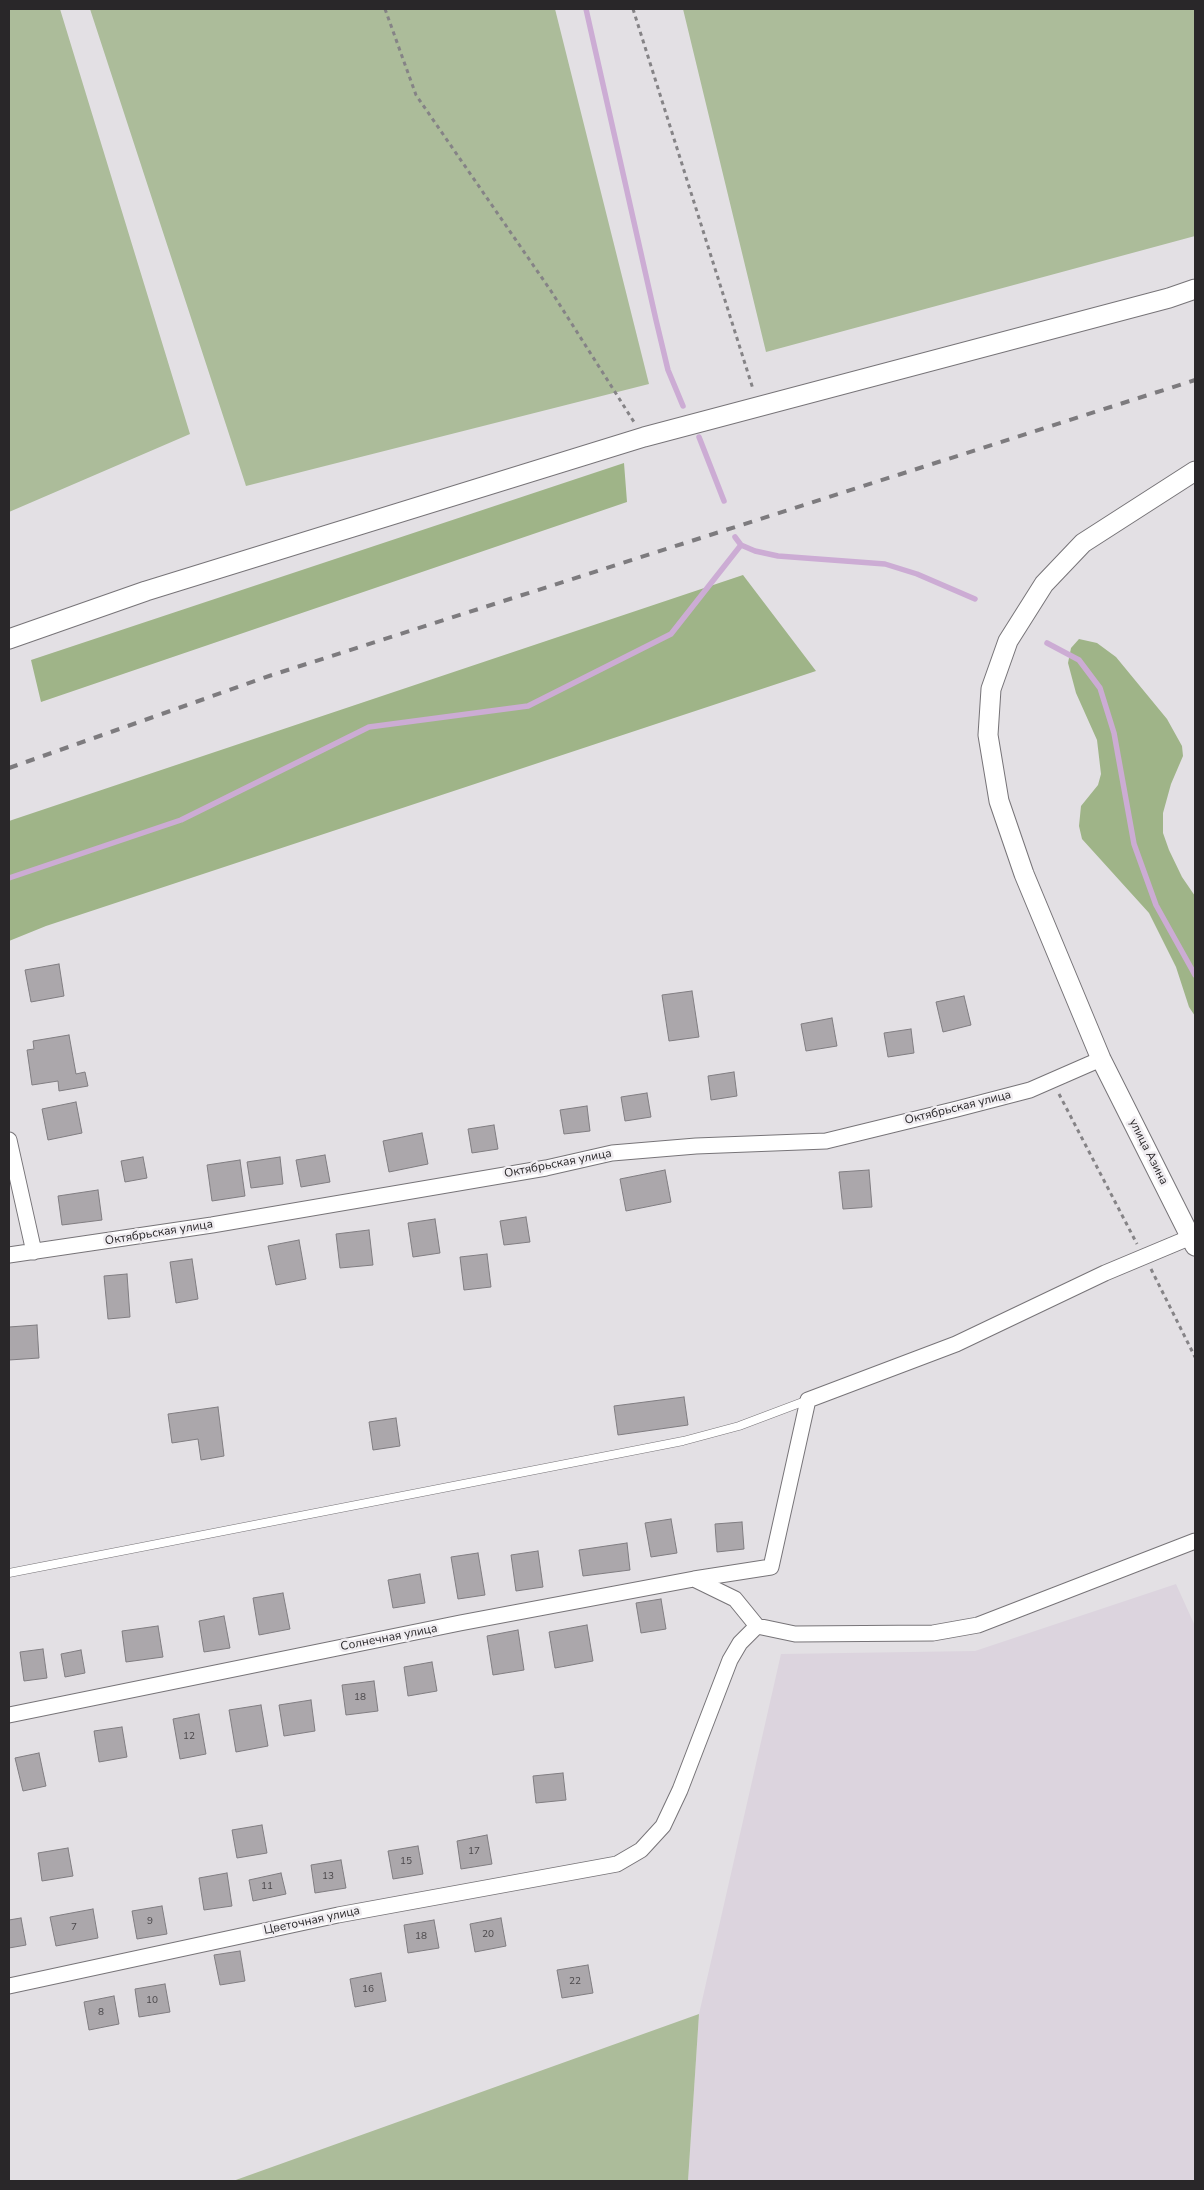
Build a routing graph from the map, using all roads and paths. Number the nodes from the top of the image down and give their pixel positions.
1 (385, 9) edge
2 (632, 9) edge
3 (1195, 289) edge
4 (758, 406) junction
5 (644, 437) junction
6 (1195, 471) edge
7 (9, 639) edge
8 (1101, 1059) junction
9 (1052, 1080) junction
10 (9, 1140) edge
11 (1193, 1242) edge
12 (34, 1252) junction
13 (9, 1255) edge
14 (1144, 1257) junction
15 (1195, 1358) edge
16 (808, 1400) junction
17 (1195, 1541) edge
18 (9, 1573) edge
19 (694, 1579) junction
20 (757, 1626) junction
21 (9, 1715) edge
22 (9, 1986) edge

1 - 5 path
2 - 4 path
3 - 4 street
4 - 5 street
5 - 7 street
6 - 8 street, улица Азина
8 - 9 street, Октябрьская улица
8 - 11 street, улица Азина
9 - 12 street, Октябрьская улица
9 - 14 path
10 - 12 street
11 - 14 street
12 - 13 street, Октябрьская улица
14 - 15 path
14 - 16 street
16 - 18 lane
16 - 19 street, Солнечная улица
17 - 20 street
19 - 20 street
19 - 21 street, Солнечная улица
20 - 22 street, Цветочная улица

